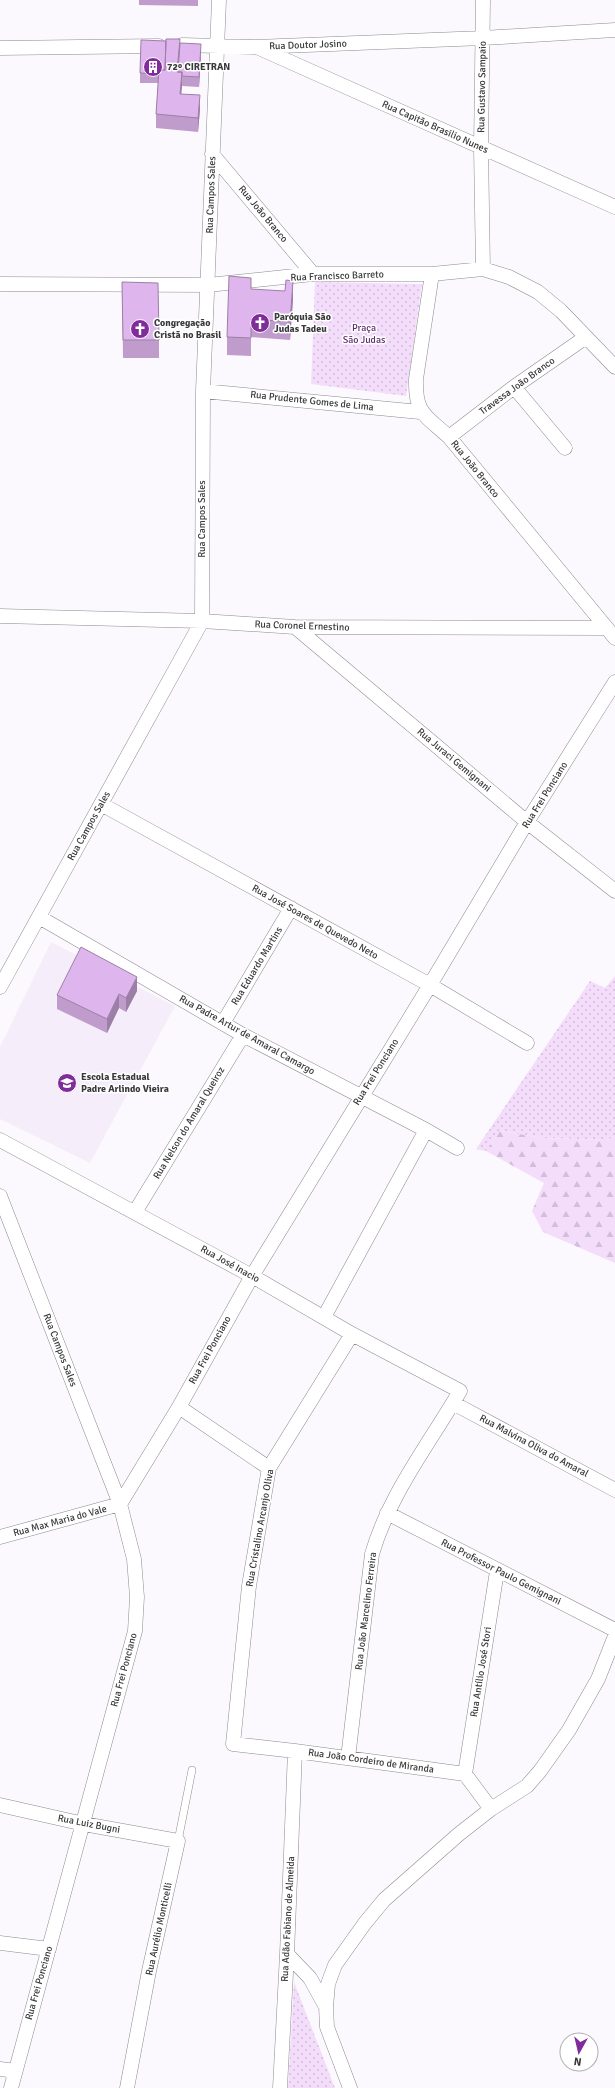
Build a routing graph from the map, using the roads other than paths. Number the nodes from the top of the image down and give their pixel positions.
1 (219, 0) edge
2 (483, 0) edge
3 (615, 30) edge
4 (483, 38) junction
5 (217, 44) junction
6 (256, 47) junction
7 (0, 48) edge
8 (481, 148) junction
9 (212, 154) junction
10 (615, 207) edge
11 (482, 269) junction
12 (313, 274) junction
13 (432, 274) junction
14 (0, 284) edge
15 (208, 285) junction
16 (586, 337) junction
17 (615, 367) edge
18 (514, 387) junction
19 (203, 390) junction
20 (420, 412) junction
21 (449, 437) junction
22 (565, 448) dead end
23 (0, 616) edge
24 (202, 621) junction
25 (295, 627) junction
26 (605, 628) junction
27 (615, 638) edge
28 (615, 682) edge
29 (101, 804) junction
30 (527, 822) junction
31 (615, 891) edge
32 (291, 908) junction
33 (39, 917) junction
34 (430, 985) junction
35 (0, 987) edge
36 (223, 1023) junction
37 (243, 1035) junction
38 (527, 1043) dead end
39 (360, 1097) junction
40 (426, 1130) junction
41 (0, 1140) edge
42 (457, 1148) dead end
43 (0, 1196) edge
44 (135, 1212) junction
45 (252, 1276) junction
46 (324, 1317) junction
47 (352, 1334) junction
48 (460, 1390) joint
49 (453, 1403) junction
50 (179, 1407) junction
51 (269, 1468) junction
52 (615, 1490) edge
53 (120, 1504) junction
54 (387, 1513) junction
55 (0, 1537) edge
56 (497, 1570) junction
57 (615, 1630) edge
58 (615, 1636) edge
59 (233, 1744) joint
60 (295, 1750) junction
61 (348, 1758) junction
62 (192, 1770) dead end
63 (465, 1774) junction
64 (0, 1805) edge
65 (491, 1809) junction
66 (84, 1824) junction
67 (178, 1842) junction
68 (0, 1943) edge
69 (49, 1949) junction
70 (287, 1954) junction
71 (326, 2007) junction
72 (0, 2070) edge
73 (15, 2071) junction
74 (11, 2088) edge
75 (127, 2088) edge
76 (280, 2088) edge
77 (350, 2088) edge

1 - 5 street, Rua Campos Sales
2 - 4 street, Rua Gustavo Sampaio
3 - 4 street, Rua Doutor Josino
4 - 6 street, Rua Doutor Josino
4 - 8 street, Rua Gustavo Sampaio
5 - 6 street, Rua Doutor Josino
5 - 7 street, Rua Doutor Josino
5 - 9 street, Rua Campos Sales
6 - 8 street, Rua Capitão Brasilio Nunes
8 - 10 street, Rua Capitão Brasilio Nunes
8 - 11 street, Rua Gustavo Sampaio
9 - 12 street, Rua João Branco
9 - 15 street, Rua Campos Sales
11 - 13 street, Rua Francisco Barreto
11 - 16 street, Rua Francisco Barreto
12 - 13 street, Rua Francisco Barreto
12 - 15 street, Rua Francisco Barreto
13 - 20 street
14 - 15 street, Rua Francisco Barreto
15 - 19 street, Rua Campos Sales
16 - 17 street, Rua Francisco Barreto
16 - 18 street, Travessa João Branco
18 - 21 street, Travessa João Branco
18 - 22 street
19 - 20 street, Rua Prudente Gomes de Lima
19 - 24 street, Rua Campos Sales
20 - 21 street, Rua João Branco
21 - 26 street, Rua João Branco
23 - 24 street, Rua Coronel Ernestino
24 - 25 street, Rua Coronel Ernestino
24 - 29 street, Rua Campos Sales
25 - 26 street, Rua Coronel Ernestino
25 - 30 street, Rua Juraci Gemignani
26 - 27 street, Rua João Branco
28 - 30 street, Rua Frei Ponciano
29 - 32 street, Rua José Soares de Quevedo Neto
29 - 33 street, Rua Campos Sales
30 - 31 street, Rua Juraci Gemignani
30 - 34 street, Rua Frei Ponciano
32 - 34 street, Rua José Soares de Quevedo Neto
32 - 36 street, Rua Eduardo Martins
33 - 35 street, Rua Campos Sales
33 - 36 street, Rua Padre Artur de Amaral Camargo
34 - 38 street, Rua José Soares de Quevedo Neto
34 - 39 street, Rua Frei Ponciano
36 - 37 street, Rua Padre Artur de Amaral Camargo
37 - 39 street, Rua Padre Artur de Amaral Camargo
37 - 44 street, Rua Nelson do Amaral Queiroz
39 - 40 street, Rua Padre Artur de Amaral Camargo
39 - 45 street, Rua Frei Ponciano
40 - 42 street, Rua Padre Artur de Amaral Camargo
40 - 46 street
41 - 44 street, Rua José Inacio
43 - 53 street, Rua Campos Sales
44 - 45 street, Rua José Inacio
45 - 46 street, Rua José Inacio
45 - 50 street, Rua Frei Ponciano
46 - 47 street, Rua José Inacio
47 - 48 street, Rua José Inacio
47 - 51 street, Rua Cristalino Arcanjo Oliva
48 - 49 street, Rua João Marcelino Ferreira
49 - 52 street, Rua Malvina Oliva do Amaral
49 - 54 street, Rua João Marcelino Ferreira
50 - 51 street
50 - 53 street, Rua Frei Ponciano
51 - 59 street, Rua Cristalino Arcanjo Oliva
53 - 55 street, Rua Max Maria do Vale
53 - 66 street, Rua Frei Ponciano
54 - 56 street, Rua Professor Paulo Gemignani
54 - 61 street, Rua João Marcelino Ferreira
56 - 57 street, Rua Professor Paulo Gemignani
56 - 63 street, Rua Antílio José Stori
58 - 65 street
59 - 60 street, Rua João Cordeiro de Miranda
60 - 61 street, Rua João Cordeiro de Miranda
60 - 70 street, Rua Adão Fabiano de Almeida
61 - 63 street, Rua João Cordeiro de Miranda
62 - 67 lane, Rua Aurélio Monticelli
63 - 65 street
64 - 66 street, Rua Luiz Bugni
65 - 71 street
66 - 67 street, Rua Luiz Bugni
66 - 69 street, Rua Frei Ponciano
67 - 75 street, Rua Aurélio Monticelli
68 - 69 street
69 - 73 street, Rua Frei Ponciano
70 - 71 street
70 - 76 street, Rua Adão Fabiano de Almeida
71 - 77 street
72 - 73 street
73 - 74 street, Rua Frei Ponciano

